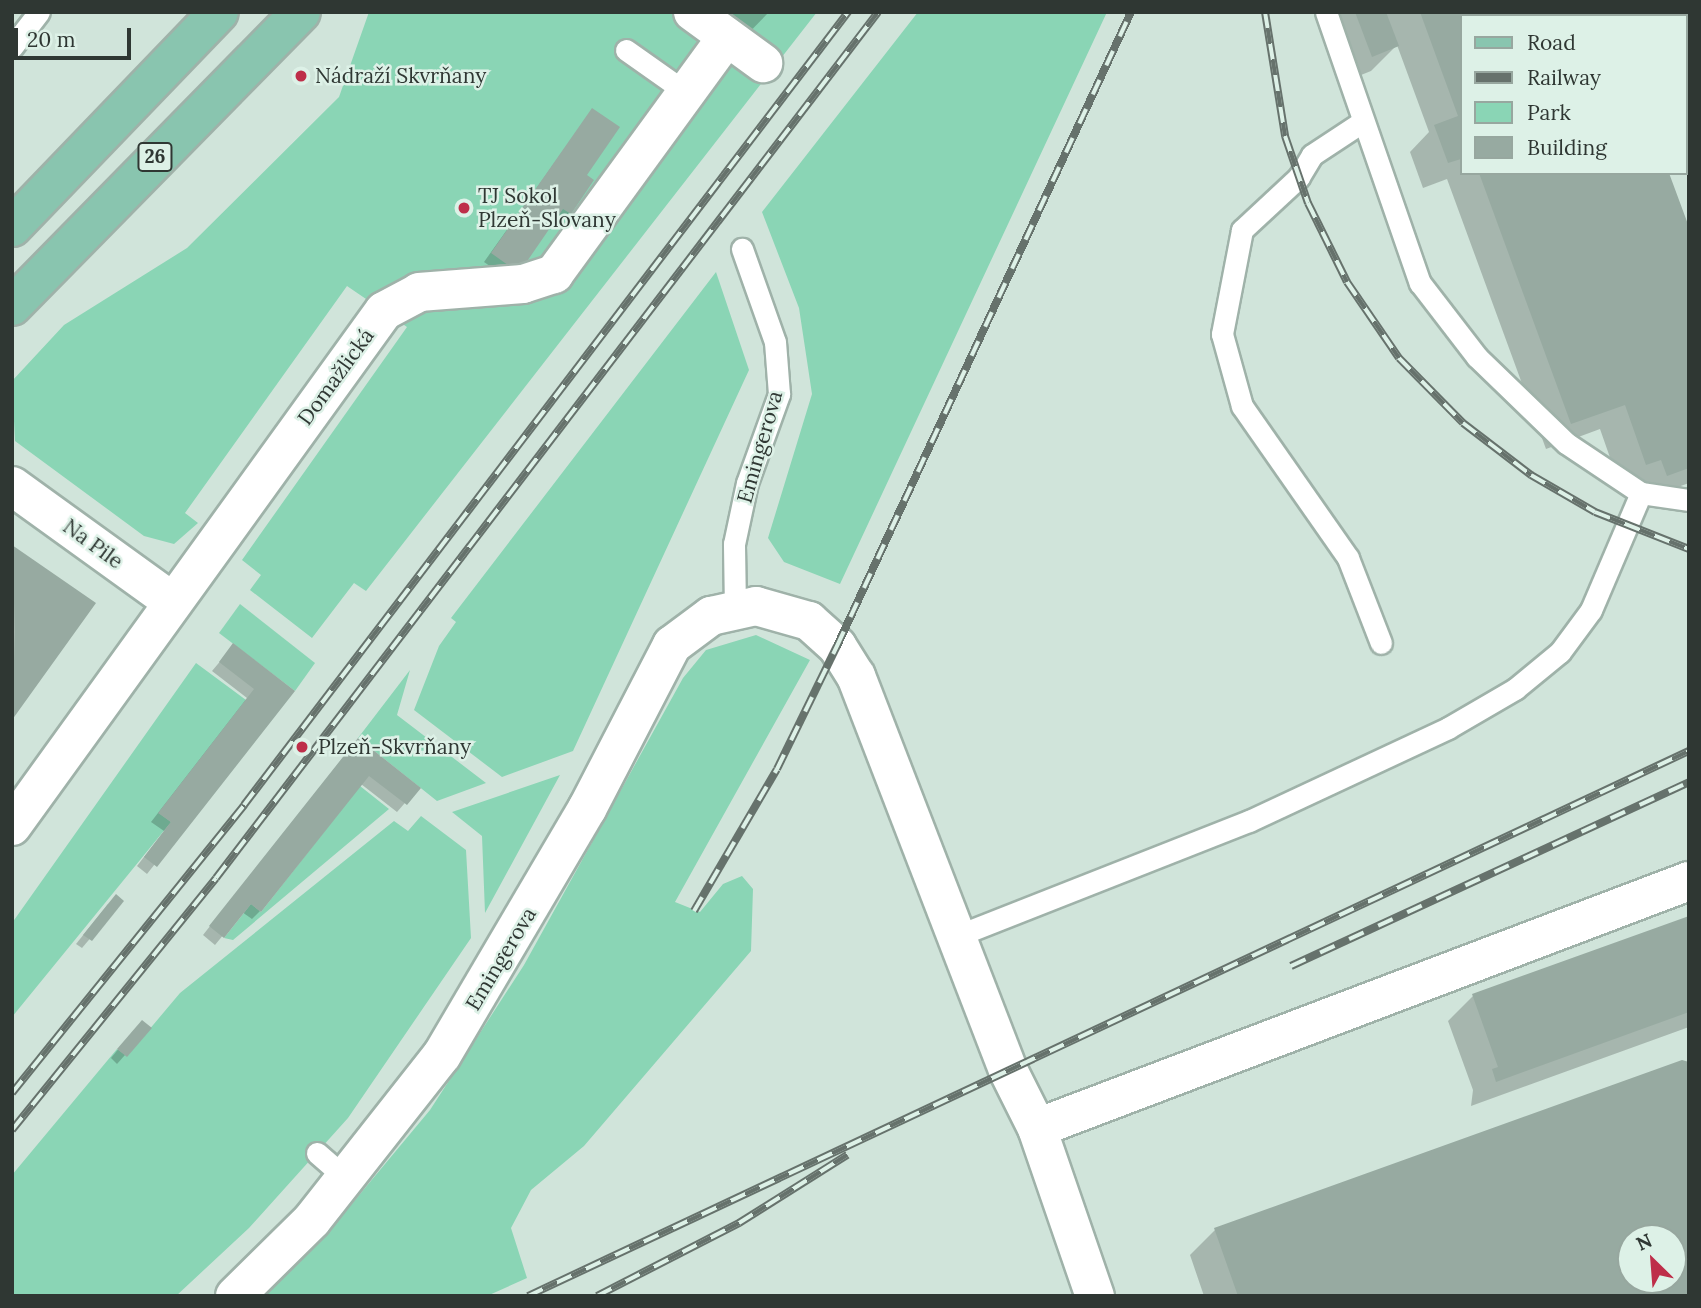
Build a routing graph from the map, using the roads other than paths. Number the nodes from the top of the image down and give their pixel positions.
1 (39, 12) edge
2 (219, 12) edge
3 (301, 12) edge
4 (693, 12) edge
5 (1326, 12) edge
6 (727, 37) junction
7 (12, 47) edge
8 (626, 50) dead end
9 (763, 63) dead end
10 (687, 93) junction
11 (1362, 122) junction
12 (12, 227) edge
13 (743, 249) dead end
14 (12, 306) edge
15 (12, 485) edge
16 (1640, 493) junction
17 (1689, 500) edge
18 (173, 602) junction
19 (735, 609) junction
20 (1381, 643) dead end
21 (12, 826) edge
22 (1689, 881) edge
23 (957, 936) junction
24 (1037, 1129) junction
25 (317, 1153) dead end
26 (346, 1179) junction
27 (1089, 1291) edge
28 (235, 1296) edge

1 - 7 lane
2 - 12 main road, 26
3 - 14 main road, 26
4 - 6 street
5 - 11 lane
6 - 9 street
6 - 10 street, Domažlická
8 - 10 lane
10 - 18 street, Domažlická
11 - 16 lane
11 - 20 lane
13 - 19 lane, Emingerova
15 - 18 street, Na Pile
16 - 17 lane
16 - 23 lane
18 - 21 street, Domažlická
19 - 23 street, Emingerova
19 - 26 street, Emingerova
22 - 24 street
23 - 24 street, Emingerova
24 - 27 street, Emingerova
25 - 26 lane
26 - 28 street, Emingerova

